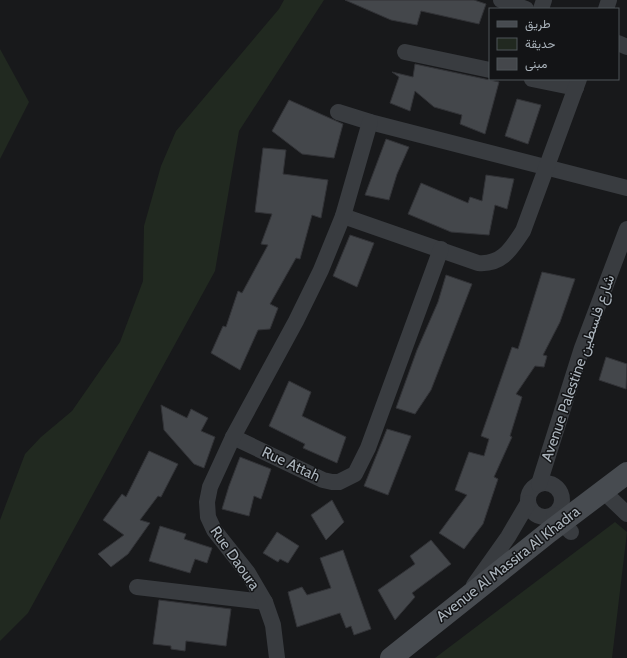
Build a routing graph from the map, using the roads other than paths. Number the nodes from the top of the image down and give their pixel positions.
1 (501, 0) edge
2 (523, 8) edge
3 (405, 52) dead end
4 (489, 70) edge
5 (541, 80) edge
6 (577, 84) edge
7 (338, 112) dead end
8 (370, 122) junction
9 (546, 166) junction
10 (627, 188) edge
11 (343, 216) junction
12 (626, 238) edge
13 (441, 249) junction
14 (233, 437) junction
15 (627, 473) edge
16 (539, 484) junction
17 (617, 499) edge
18 (528, 503) junction
19 (562, 523) junction
20 (137, 587) dead end
21 (265, 602) junction
22 (460, 602) junction
23 (277, 658) edge
24 (391, 658) edge
25 (409, 658) edge

1 - 2 street
3 - 4 street
5 - 6 street
6 - 9 street
7 - 8 street
8 - 9 street
8 - 11 street
9 - 10 street
9 - 13 street
11 - 13 street
11 - 14 street
12 - 16 street, Avenue Palestine شارع فلسطين
13 - 14 street, Rue Attah
14 - 21 street, Rue Daoura
15 - 17 main road, Avenue Al Massira Al Khadra
16 - 18 street, Avenue Palestine شارع فلسطين
16 - 19 street
17 - 19 main road, Avenue Al Massira Al Khadra
18 - 19 street
18 - 22 street
19 - 22 main road, Avenue Al Massira Al Khadra
19 - 25 main road, Avenue Al Massira Al Khadra
20 - 21 street
21 - 23 street, Rue Daoura
22 - 24 main road, Avenue Al Massira Al Khadra

